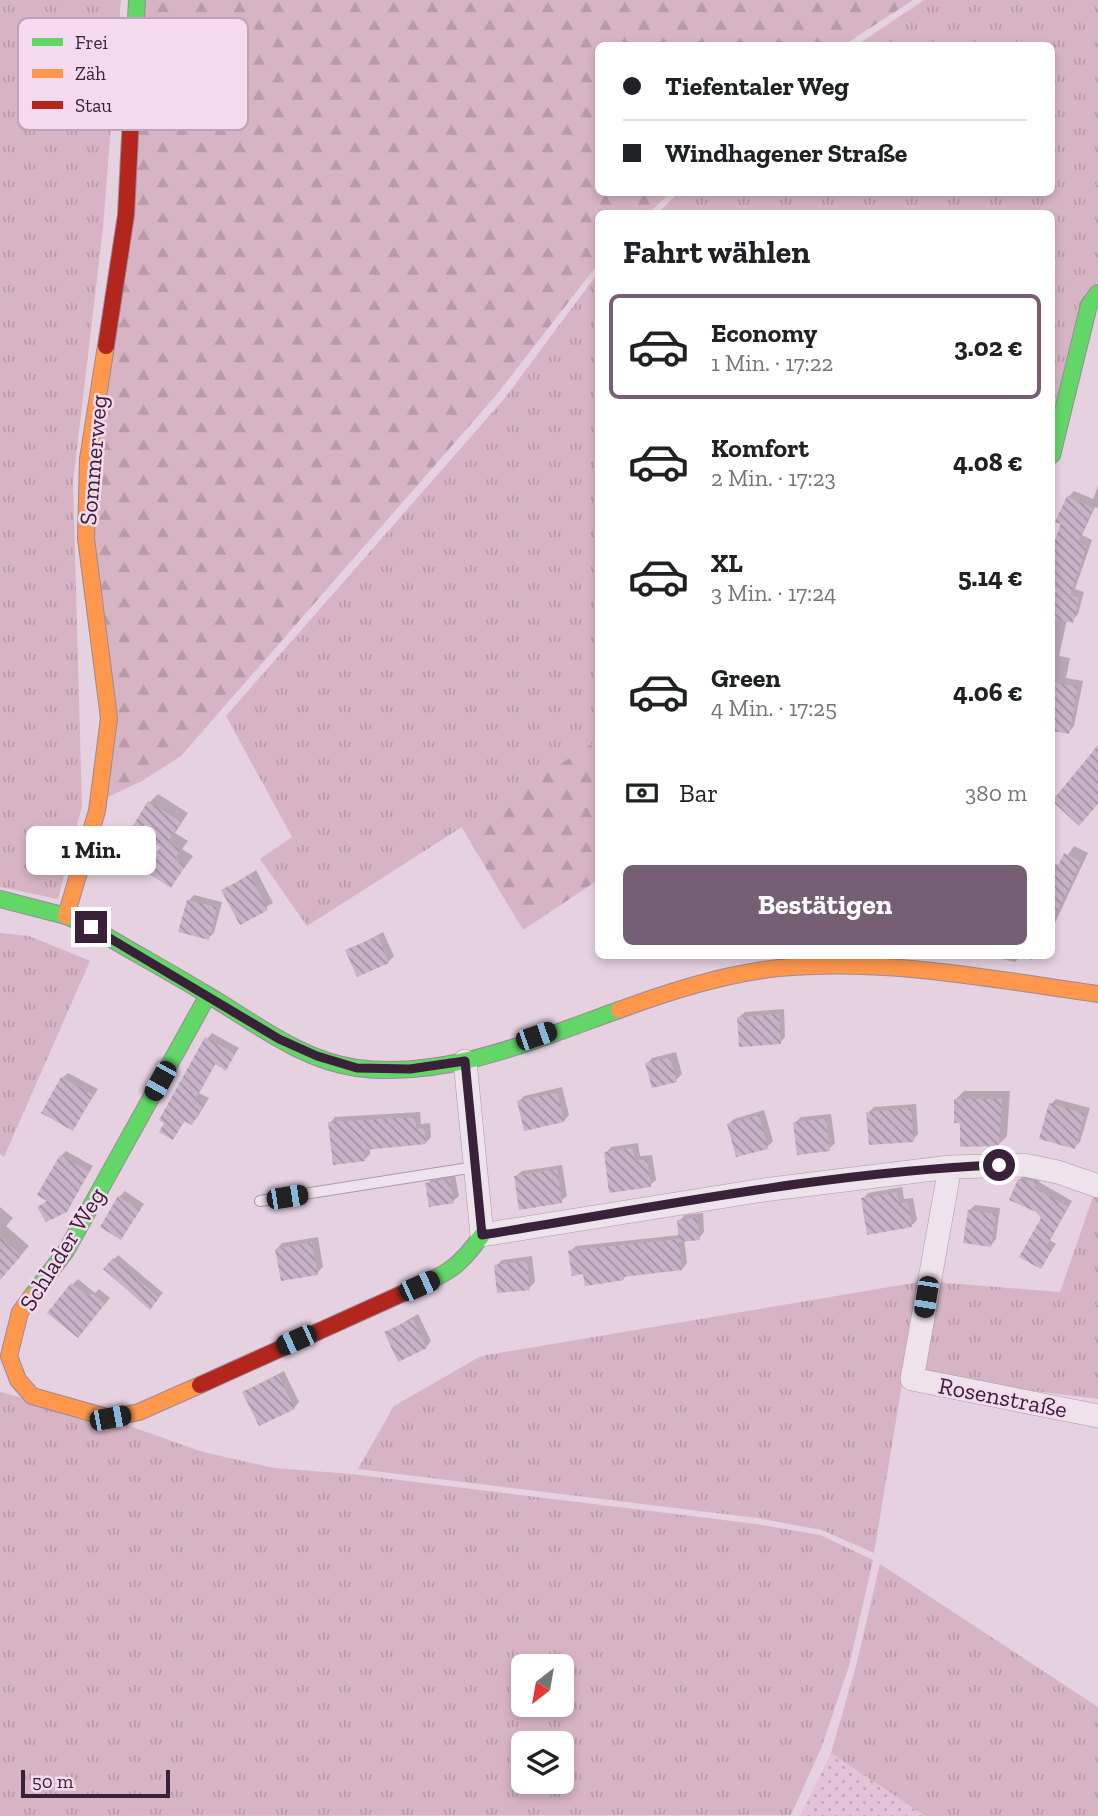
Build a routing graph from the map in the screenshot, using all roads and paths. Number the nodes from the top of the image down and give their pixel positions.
1 (137, 0) edge
2 (136, 18) edge
3 (130, 130) edge
4 (1098, 293) edge
5 (1055, 443) edge
6 (0, 899) edge
7 (66, 916) junction
8 (916, 962) edge
9 (1098, 994) edge
10 (208, 995) junction
11 (465, 1061) junction
12 (475, 1167) junction
13 (950, 1167) junction
14 (1098, 1186) edge
15 (260, 1201) dead end
16 (482, 1235) junction
17 (11, 1392) dead end
18 (32, 1396) junction
19 (1098, 1416) edge

1 - 2 street, Sommerweg
3 - 7 street, Sommerweg
4 - 5 street
6 - 7 street
7 - 10 street
8 - 9 street
8 - 11 street
10 - 11 street
10 - 18 street, Schlader Weg
11 - 12 street
12 - 15 lane
12 - 16 street
13 - 14 street
13 - 16 street
13 - 19 street, Rosenstraße
16 - 18 street
17 - 18 lane

